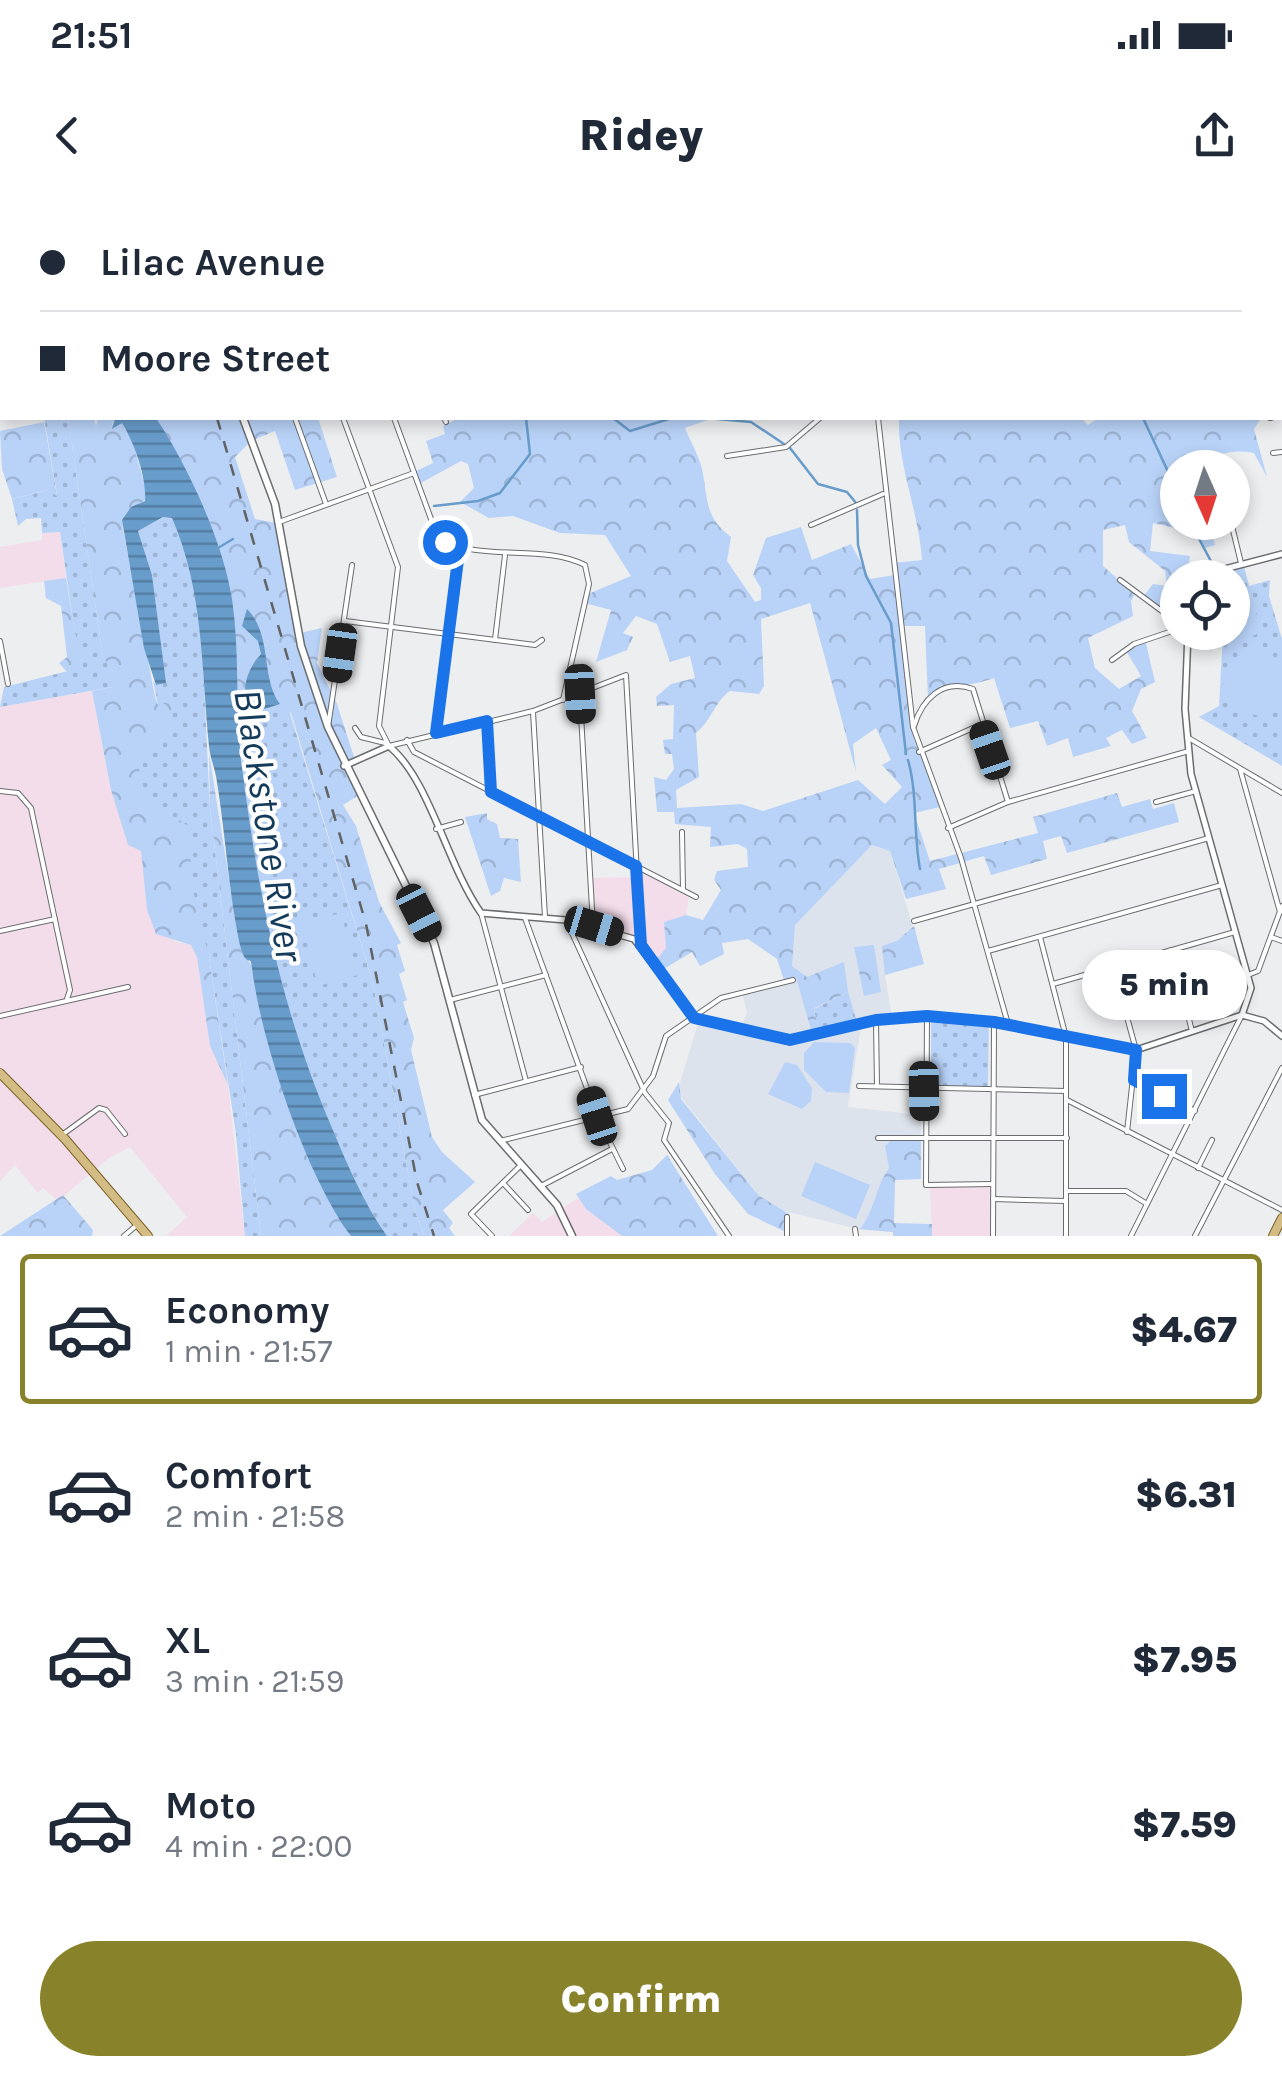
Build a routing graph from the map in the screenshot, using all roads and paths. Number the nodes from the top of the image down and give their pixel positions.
1 (245, 420) edge
2 (296, 420) edge
3 (343, 420) edge
4 (395, 420) edge
5 (818, 420) edge
6 (878, 420) edge
7 (1282, 452) edge
8 (1274, 453) dead end
9 (727, 456) dead end
10 (414, 473) junction
11 (369, 489) junction
12 (883, 494) junction
13 (326, 504) junction
14 (279, 522) junction
15 (812, 525) dead end
16 (460, 544) junction
17 (1282, 554) edge
18 (505, 555) junction
19 (1250, 562) edge
20 (352, 565) dead end
21 (1120, 580) dead end
22 (1160, 612) edge
23 (344, 621) junction
24 (391, 626) junction
25 (1160, 633) edge
26 (448, 634) junction
27 (495, 640) junction
28 (542, 640) dead end
29 (0, 641) edge
30 (1188, 650) edge
31 (1112, 660) dead end
32 (8, 684) dead end
33 (580, 694) junction
34 (563, 700) junction
35 (533, 711) junction
36 (487, 721) junction
37 (982, 724) junction
38 (328, 727) junction
39 (355, 728) dead end
40 (913, 728) junction
41 (436, 733) junction
42 (1188, 738) junction
43 (407, 740) junction
44 (387, 744) junction
45 (1188, 751) junction
46 (919, 752) junction
47 (344, 766) junction
48 (1240, 768) junction
49 (0, 791) edge
50 (1196, 791) junction
51 (491, 792) junction
52 (1282, 792) edge
53 (1008, 802) junction
54 (1156, 802) dead end
55 (540, 817) junction
56 (461, 822) dead end
57 (948, 828) junction
58 (436, 829) junction
59 (682, 832) dead end
60 (1209, 838) junction
61 (588, 842) junction
62 (636, 866) junction
63 (1222, 885) junction
64 (683, 890) junction
65 (696, 897) dead end
66 (974, 904) junction
67 (1281, 909) edge
68 (481, 913) junction
69 (525, 916) junction
70 (546, 917) junction
71 (56, 919) junction
72 (566, 920) junction
73 (914, 921) dead end
74 (594, 926) junction
75 (0, 931) edge
76 (1235, 932) junction
77 (1040, 936) junction
78 (1271, 937) junction
79 (1282, 941) edge
80 (641, 945) junction
81 (1171, 950) junction
82 (988, 951) junction
83 (1112, 966) junction
84 (546, 975) junction
85 (1248, 975) junction
86 (793, 980) dead end
87 (1053, 984) junction
88 (128, 987) dead end
89 (500, 987) junction
90 (68, 999) junction
91 (450, 1000) junction
92 (0, 1016) edge
93 (927, 1016) junction
94 (1242, 1016) junction
95 (694, 1018) junction
96 (876, 1020) junction
97 (994, 1022) junction
98 (1008, 1024) junction
99 (1192, 1031) junction
100 (1066, 1036) junction
101 (1282, 1036) edge
102 (1136, 1050) junction
103 (581, 1067) junction
104 (1282, 1068) edge
105 (0, 1073) edge
106 (1134, 1080) junction
107 (526, 1081) junction
108 (859, 1086) dead end
109 (877, 1087) junction
110 (645, 1090) junction
111 (924, 1091) junction
112 (1066, 1091) junction
113 (993, 1092) junction
114 (474, 1094) junction
115 (1066, 1100) junction
116 (1195, 1111) junction
117 (597, 1116) junction
118 (1127, 1132) junction
119 (126, 1134) dead end
120 (62, 1136) junction
121 (878, 1138) dead end
122 (994, 1138) junction
123 (1067, 1138) junction
124 (925, 1139) junction
125 (1212, 1140) dead end
126 (500, 1141) junction
127 (613, 1149) junction
128 (1172, 1155) junction
129 (521, 1164) junction
130 (1198, 1168) junction
131 (623, 1169) dead end
132 (1225, 1181) junction
133 (503, 1183) junction
134 (993, 1184) junction
135 (540, 1186) junction
136 (1066, 1191) junction
137 (993, 1198) junction
138 (1066, 1202) junction
139 (1147, 1204) junction
140 (528, 1210) dead end
141 (1282, 1210) edge
142 (787, 1217) dead end
143 (1282, 1218) edge
144 (138, 1224) junction
145 (570, 1235) edge
146 (124, 1236) edge
147 (148, 1236) edge
148 (492, 1236) edge
149 (729, 1236) edge
150 (787, 1236) edge
151 (993, 1236) edge
152 (1066, 1236) edge
153 (1131, 1236) edge
154 (1195, 1236) edge
155 (1274, 1236) edge

1 - 14 main road
2 - 13 street
3 - 11 street
4 - 10 street
5 - 9 street
6 - 12 street
7 - 8 street
10 - 11 street
10 - 16 street
11 - 13 street
11 - 24 street
12 - 15 street
12 - 40 street
13 - 14 street
14 - 38 main road
16 - 18 street
16 - 26 street
17 - 19 street
18 - 27 street
18 - 34 street
20 - 23 street
21 - 22 street
23 - 24 street
23 - 38 street
24 - 26 street
24 - 44 street
25 - 31 street
26 - 27 street
26 - 41 street
27 - 28 street
29 - 32 street
30 - 42 street
33 - 34 street
33 - 61 street
33 - 62 street
34 - 35 street
35 - 36 street
35 - 55 street
36 - 41 street
36 - 51 street
37 - 40 street
37 - 46 street
37 - 53 street
38 - 47 main road
39 - 44 street
40 - 46 street
41 - 43 street
42 - 45 street
42 - 48 street
43 - 44 street
43 - 51 street
44 - 47 street
44 - 58 street
45 - 50 street
45 - 53 street
46 - 57 street
47 - 91 main road
48 - 52 street
48 - 67 street
49 - 71 street
50 - 54 street
50 - 60 street
51 - 55 street
53 - 57 street
55 - 61 street
55 - 70 street
56 - 58 street
57 - 66 street
58 - 68 street
59 - 64 street
60 - 63 street
60 - 66 street
61 - 62 street
61 - 74 street
62 - 64 street
62 - 80 street
63 - 76 street
63 - 77 street
64 - 65 street
66 - 73 street
66 - 82 street
67 - 78 street
68 - 69 street
68 - 89 street
69 - 70 street
69 - 84 street
70 - 72 street
71 - 75 street
71 - 90 street
72 - 74 street
72 - 110 street
74 - 80 street
76 - 81 street
76 - 85 street
77 - 82 street
77 - 87 street
78 - 79 street
78 - 85 street
80 - 95 street
81 - 83 street
81 - 99 street
82 - 98 street
83 - 87 street
83 - 102 street
84 - 89 street
84 - 103 street
85 - 94 street
86 - 95 street
87 - 100 street
88 - 90 street
89 - 91 street
89 - 107 street
90 - 92 street
91 - 114 main road
93 - 96 street
93 - 97 street
93 - 111 street
94 - 99 street
94 - 101 street
94 - 116 street
95 - 96 street
95 - 110 street
96 - 109 street
97 - 98 street
97 - 113 street
98 - 100 street
99 - 102 street
100 - 102 street
100 - 112 street
102 - 106 street
103 - 107 street
103 - 117 street
104 - 132 street
105 - 120 main road
106 - 116 street
106 - 118 street
107 - 114 street
108 - 109 street
109 - 111 street
110 - 117 street
110 - 149 street
111 - 113 street
111 - 124 street
112 - 113 street
112 - 115 street
113 - 122 street
114 - 126 main road
115 - 118 street
115 - 123 street
116 - 128 street
117 - 126 street
117 - 127 street
118 - 128 street
119 - 120 street
120 - 144 main road
121 - 124 street
122 - 123 street
122 - 124 street
122 - 134 street
123 - 136 street
124 - 134 street
125 - 130 street
126 - 129 main road
127 - 131 street
127 - 135 street
128 - 130 street
128 - 139 street
129 - 133 street
129 - 135 main road
130 - 132 street
132 - 141 street
132 - 154 street
133 - 140 street
133 - 148 street
134 - 137 street
135 - 145 main road
136 - 138 street
136 - 139 street
137 - 138 street
137 - 151 street
138 - 152 street
139 - 153 street
142 - 150 street
143 - 155 main road
144 - 146 street
144 - 147 main road

